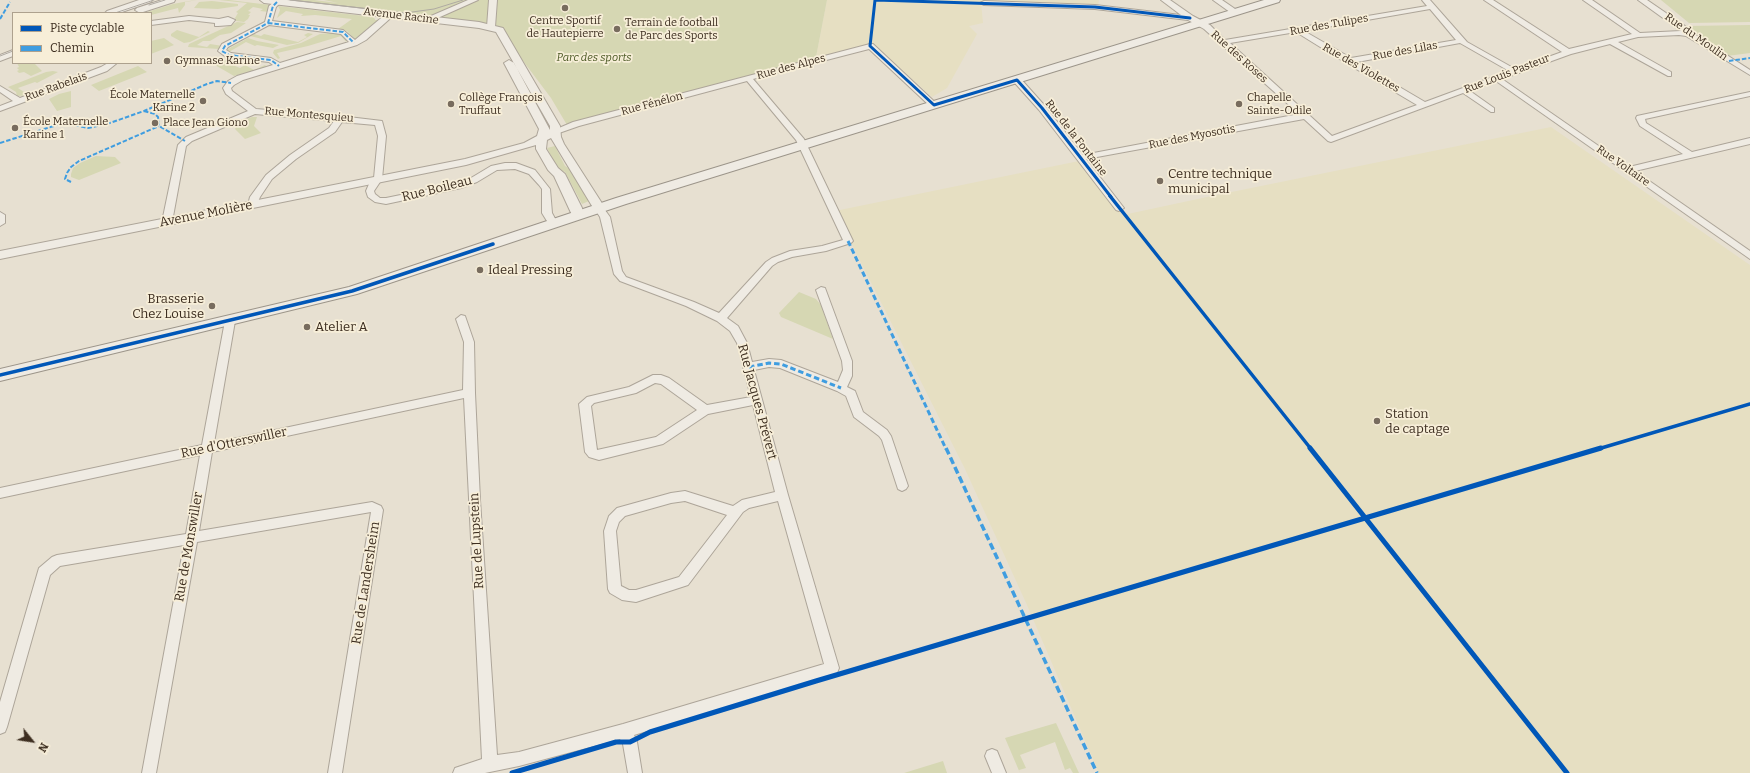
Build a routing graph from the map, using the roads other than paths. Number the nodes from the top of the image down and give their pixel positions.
1 (148, 0) edge
2 (171, 0) edge
3 (264, 0) edge
4 (1165, 0) edge
5 (1217, 0) edge
6 (1275, 0) edge
7 (1426, 0) edge
8 (1488, 0) edge
9 (1587, 0) edge
10 (1642, 0) edge
11 (472, 1) edge
12 (277, 2) junction
13 (493, 2) edge
14 (984, 3) dead end
15 (1432, 7) junction
16 (113, 12) edge
17 (135, 12) edge
18 (1237, 12) junction
19 (390, 15) junction
20 (428, 19) junction
21 (219, 21) dead end
22 (1195, 21) junction
23 (152, 23) edge
24 (268, 23) junction
25 (491, 27) junction
26 (1299, 31) junction
27 (1688, 34) junction
28 (1638, 35) junction
29 (1461, 41) junction
30 (1225, 42) junction
31 (1612, 42) junction
32 (354, 43) junction
33 (12, 45) edge
34 (0, 49) edge
35 (1568, 52) junction
36 (12, 53) edge
37 (0, 58) edge
38 (1350, 61) junction
39 (112, 64) edge
40 (279, 66) junction
41 (1514, 71) junction
42 (1750, 73) edge
43 (1668, 74) dead end
44 (1496, 78) junction
45 (749, 79) junction
46 (1017, 80) junction
47 (0, 88) edge
48 (1464, 90) junction
49 (1750, 94) edge
50 (19, 101) junction
51 (934, 105) junction
52 (1424, 105) junction
53 (0, 109) edge
54 (1491, 110) dead end
55 (254, 111) junction
56 (1304, 116) junction
57 (340, 118) junction
58 (556, 131) junction
59 (542, 137) junction
60 (1331, 139) joint
61 (1750, 141) edge
62 (802, 145) junction
63 (1688, 154) junction
64 (1080, 158) junction
65 (1628, 170) junction
66 (378, 179) junction
67 (253, 205) junction
68 (600, 208) junction
69 (1119, 208) dead end
70 (0, 215) edge
71 (578, 215) junction
72 (167, 222) junction
73 (0, 223) edge
74 (553, 224) junction
75 (0, 255) edge
76 (1750, 256) edge
77 (821, 290) dead end
78 (461, 318) dead end
79 (721, 318) junction
80 (230, 321) junction
81 (749, 367) junction
82 (0, 375) edge
83 (841, 388) junction
84 (469, 393) junction
85 (756, 400) junction
86 (705, 410) junction
87 (207, 448) junction
88 (902, 486) dead end
89 (0, 492) edge
90 (782, 495) junction
91 (734, 512) junction
92 (190, 538) junction
93 (0, 727) edge
94 (623, 731) junction
95 (992, 756) dead end
96 (490, 764) junction
97 (148, 773) edge
98 (335, 773) edge
99 (460, 773) edge
100 (635, 773) edge
101 (999, 773) edge

1 - 16 street
2 - 17 street
3 - 12 street, Avenue Racine
4 - 22 street, Rue des Roses
5 - 18 street
6 - 18 main road
7 - 15 street
8 - 35 street
9 - 28 street
10 - 27 street, Rue du Moulin
11 - 13 street
11 - 20 street
12 - 19 street, Avenue Racine
12 - 24 street
13 - 25 street
14 - 22 street
15 - 26 street, Rue des Tulipes
15 - 29 street
18 - 22 main road
19 - 20 street, Avenue Racine
19 - 32 street, Rue Montesquieu
20 - 25 street, Avenue Racine
21 - 23 street
22 - 30 street, Rue des Roses
22 - 46 main road
24 - 32 street
24 - 40 street
25 - 58 street
25 - 59 street
26 - 30 street, Rue des Tulipes
26 - 38 street, Rue des Violettes
27 - 28 street, Rue Louis Pasteur
27 - 42 street, Rue du Moulin
28 - 31 street, Rue Louis Pasteur
29 - 38 street, Rue des Lilas
29 - 41 street
30 - 56 street, Rue des Roses
31 - 35 street, Rue Louis Pasteur
31 - 43 street
32 - 40 street, Rue Montesquieu
33 - 34 street
35 - 41 street, Rue Louis Pasteur
36 - 37 street
38 - 52 street, Rue des Violettes
39 - 50 street, Rue Rabelais
40 - 55 street, Rue Montesquieu
41 - 44 street, Rue Louis Pasteur
44 - 48 street, Rue Louis Pasteur
44 - 65 street, Rue Voltaire
45 - 51 street, Rue des Alpes
45 - 58 street, Rue Fénélon
45 - 62 street, Rue des Alpes
46 - 51 main road
46 - 64 street, Rue de la Fontaine
47 - 50 street, Rue Rabelais
48 - 52 street, Rue Louis Pasteur
48 - 54 street
49 - 63 street
50 - 53 street, Rue Rabelais
51 - 62 main road
52 - 60 street, Rue Louis Pasteur
55 - 57 street, Rue Montesquieu
55 - 72 street
56 - 60 street, Rue des Roses
56 - 64 street, Rue des Myosotis
57 - 66 street, Rue Montesquieu
57 - 67 street
58 - 59 street, Avenue Molière
58 - 68 street
59 - 66 street, Avenue Molière
59 - 71 street
61 - 63 street
62 - 68 main road
62 - 79 street, Rue des Alpes
63 - 65 street
64 - 69 street, Rue de la Fontaine
65 - 76 street, Rue Voltaire
66 - 67 street, Avenue Molière
66 - 74 street, Rue Boileau
67 - 72 street, Avenue Molière
68 - 71 main road
68 - 79 street, Rue Jacques Prévert
70 - 73 street
71 - 74 main road
72 - 75 street, Avenue Molière
74 - 80 main road
77 - 83 street
78 - 84 street, Rue de Lupstein
79 - 81 street, Rue Jacques Prévert
80 - 82 main road
80 - 87 street, Rue de Monswiller
81 - 83 street
81 - 85 street, Rue Jacques Prévert
83 - 88 street
84 - 87 street, Rue d'Otterswiller
84 - 96 street, Rue de Lupstein
85 - 86 street
85 - 90 street, Rue Jacques Prévert
86 - 86 street
87 - 89 street, Rue d'Otterswiller
87 - 92 street, Rue de Monswiller
90 - 91 street
90 - 94 street, Rue Jacques Prévert
91 - 91 street
92 - 93 street
92 - 97 street, Rue de Monswiller
92 - 98 street, Rue de Landersheim
94 - 96 street
94 - 100 street
95 - 101 street
96 - 99 street

